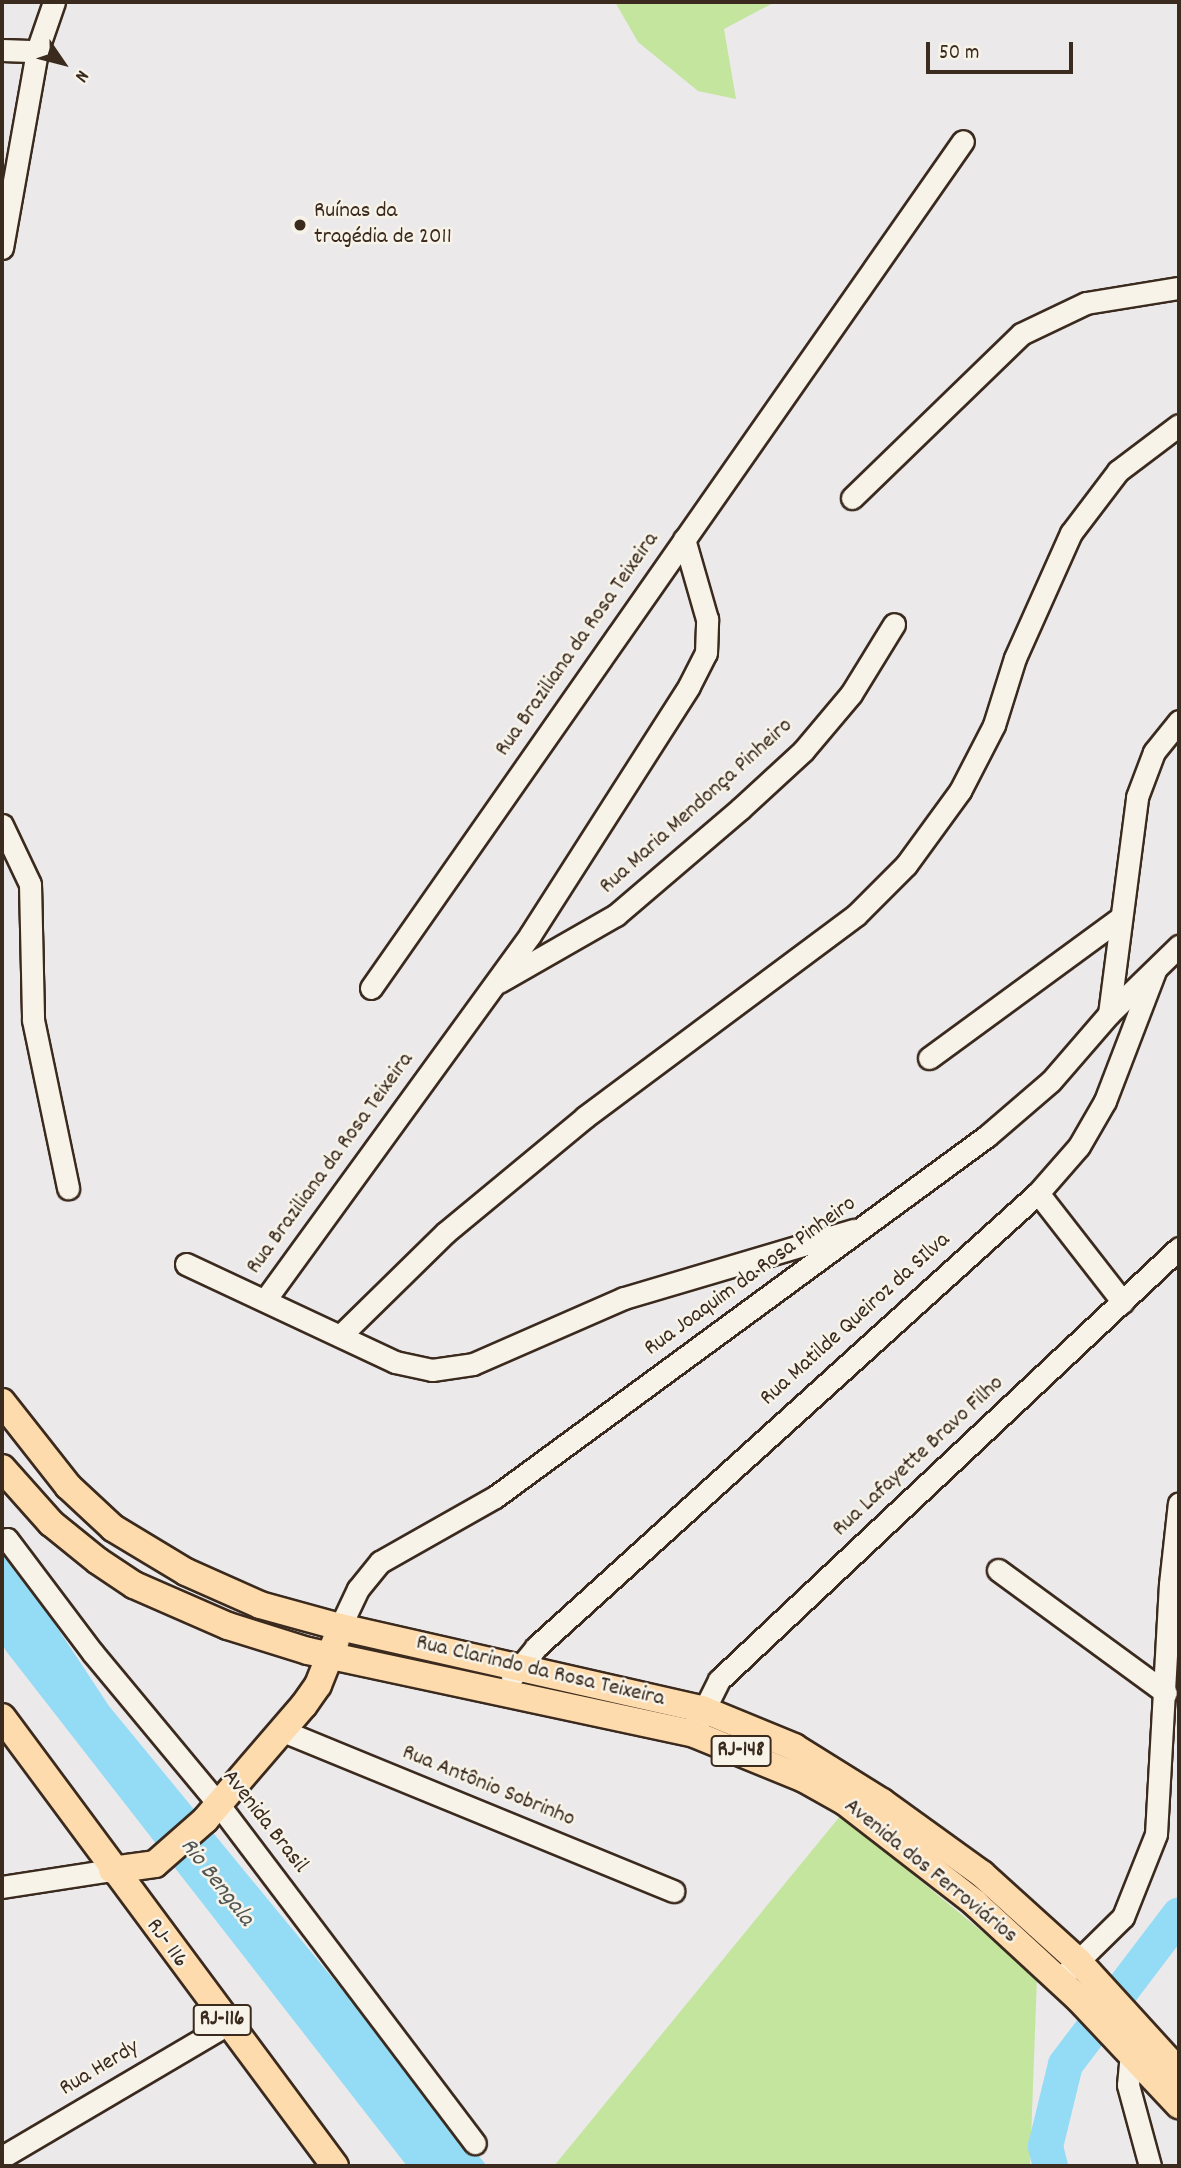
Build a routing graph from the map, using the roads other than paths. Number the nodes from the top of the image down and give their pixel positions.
1 (54, 2) edge
2 (2, 50) edge
3 (37, 51) junction
4 (963, 141) dead end
5 (5, 222) edge
6 (2, 248) edge
7 (1179, 288) edge
8 (1179, 425) edge
9 (852, 498) dead end
10 (684, 539) junction
11 (894, 624) dead end
12 (1179, 721) edge
13 (2, 825) edge
14 (1120, 918) junction
15 (1179, 946) edge
16 (1159, 962) junction
17 (494, 985) junction
18 (372, 988) dead end
19 (1109, 1014) junction
20 (929, 1058) dead end
21 (68, 1188) dead end
22 (1038, 1193) junction
23 (869, 1225) junction
24 (1179, 1248) edge
25 (186, 1264) dead end
26 (265, 1300) junction
27 (1123, 1302) junction
28 (341, 1335) junction
29 (2, 1402) edge
30 (2, 1468) edge
31 (1179, 1503) edge
32 (7, 1539) dead end
33 (998, 1570) dead end
34 (340, 1627) junction
35 (331, 1656) junction
36 (519, 1667) junction
37 (503, 1690) junction
38 (1166, 1693) junction
39 (2, 1717) edge
40 (698, 1721) junction
41 (284, 1731) junction
42 (212, 1812) junction
43 (112, 1870) junction
44 (2, 1887) edge
45 (673, 1892) dead end
46 (1084, 1980) junction
47 (1112, 2017) junction
48 (226, 2025) junction
49 (1138, 2026) junction
50 (1129, 2052) junction
51 (1179, 2072) edge
52 (1179, 2105) edge
53 (475, 2143) dead end
54 (2, 2157) edge
55 (335, 2166) edge
56 (1150, 2166) edge

1 - 3 street
2 - 3 street
3 - 5 street
4 - 10 street, Rua Braziliana da Rosa Teixeira
5 - 6 street
7 - 9 street
8 - 28 street
10 - 17 street, Rua Braziliana da Rosa Teixeira
10 - 18 street, Rua Braziliana da Rosa Teixeira
11 - 17 street, Rua Maria Mendonça Pinheiro
12 - 14 street
13 - 21 street
14 - 19 street
14 - 20 street
15 - 16 street, Rua Joaquim da Rosa Pinheiro
16 - 19 street, Rua Joaquim da Rosa Pinheiro
16 - 22 street, Rua Matilde Queiroz da SIlva
17 - 26 street, Rua Braziliana da Rosa Teixeira
19 - 23 street, Rua Joaquim da Rosa Pinheiro
22 - 27 street
22 - 36 street, Rua Matilde Queiroz da SIlva
23 - 28 street, Rua Braziliana da Rosa Teixeira
23 - 34 street, Rua Joaquim da Rosa Pinheiro
24 - 27 street, Rua Lafayette Bravo Filho
25 - 26 street
26 - 28 street, Rua Braziliana da Rosa Teixeira
27 - 40 street, Rua Lafayette Bravo Filho
29 - 34 main road, Rua Clarindo da Rosa Teixeira / RJ-148
30 - 35 main road, Avenida dos Ferroviários / RJ-148
31 - 38 street
32 - 42 street, Avenida Brasil
33 - 38 street
34 - 35 main road
34 - 36 main road, Rua Clarindo da Rosa Teixeira / RJ-148
35 - 37 main road, Avenida dos Ferroviários / RJ-148
35 - 41 main road
36 - 37 street, Rua Matilde Queiroz da SIlva
36 - 40 main road, Rua Clarindo da Rosa Teixeira / RJ-148
37 - 40 main road, Avenida dos Ferroviários / RJ-148
38 - 46 street
39 - 43 main road, RJ- 116 / RJ-116
40 - 46 main road, Avenida dos Ferroviários / RJ-148
40 - 46 main road, Rua Clarindo da Rosa Teixeira / RJ-148
41 - 42 main road
41 - 45 street, Rua Antônio Sobrinho
42 - 43 main road
42 - 53 street, Avenida Brasil
43 - 44 street
43 - 48 main road, RJ- 116 / RJ-116
46 - 47 main road
47 - 49 main road
47 - 50 main road
48 - 54 street, Rua Herdy
48 - 55 main road, RJ- 116 / RJ-116
49 - 50 street
49 - 51 main road
50 - 52 main road
50 - 56 street

